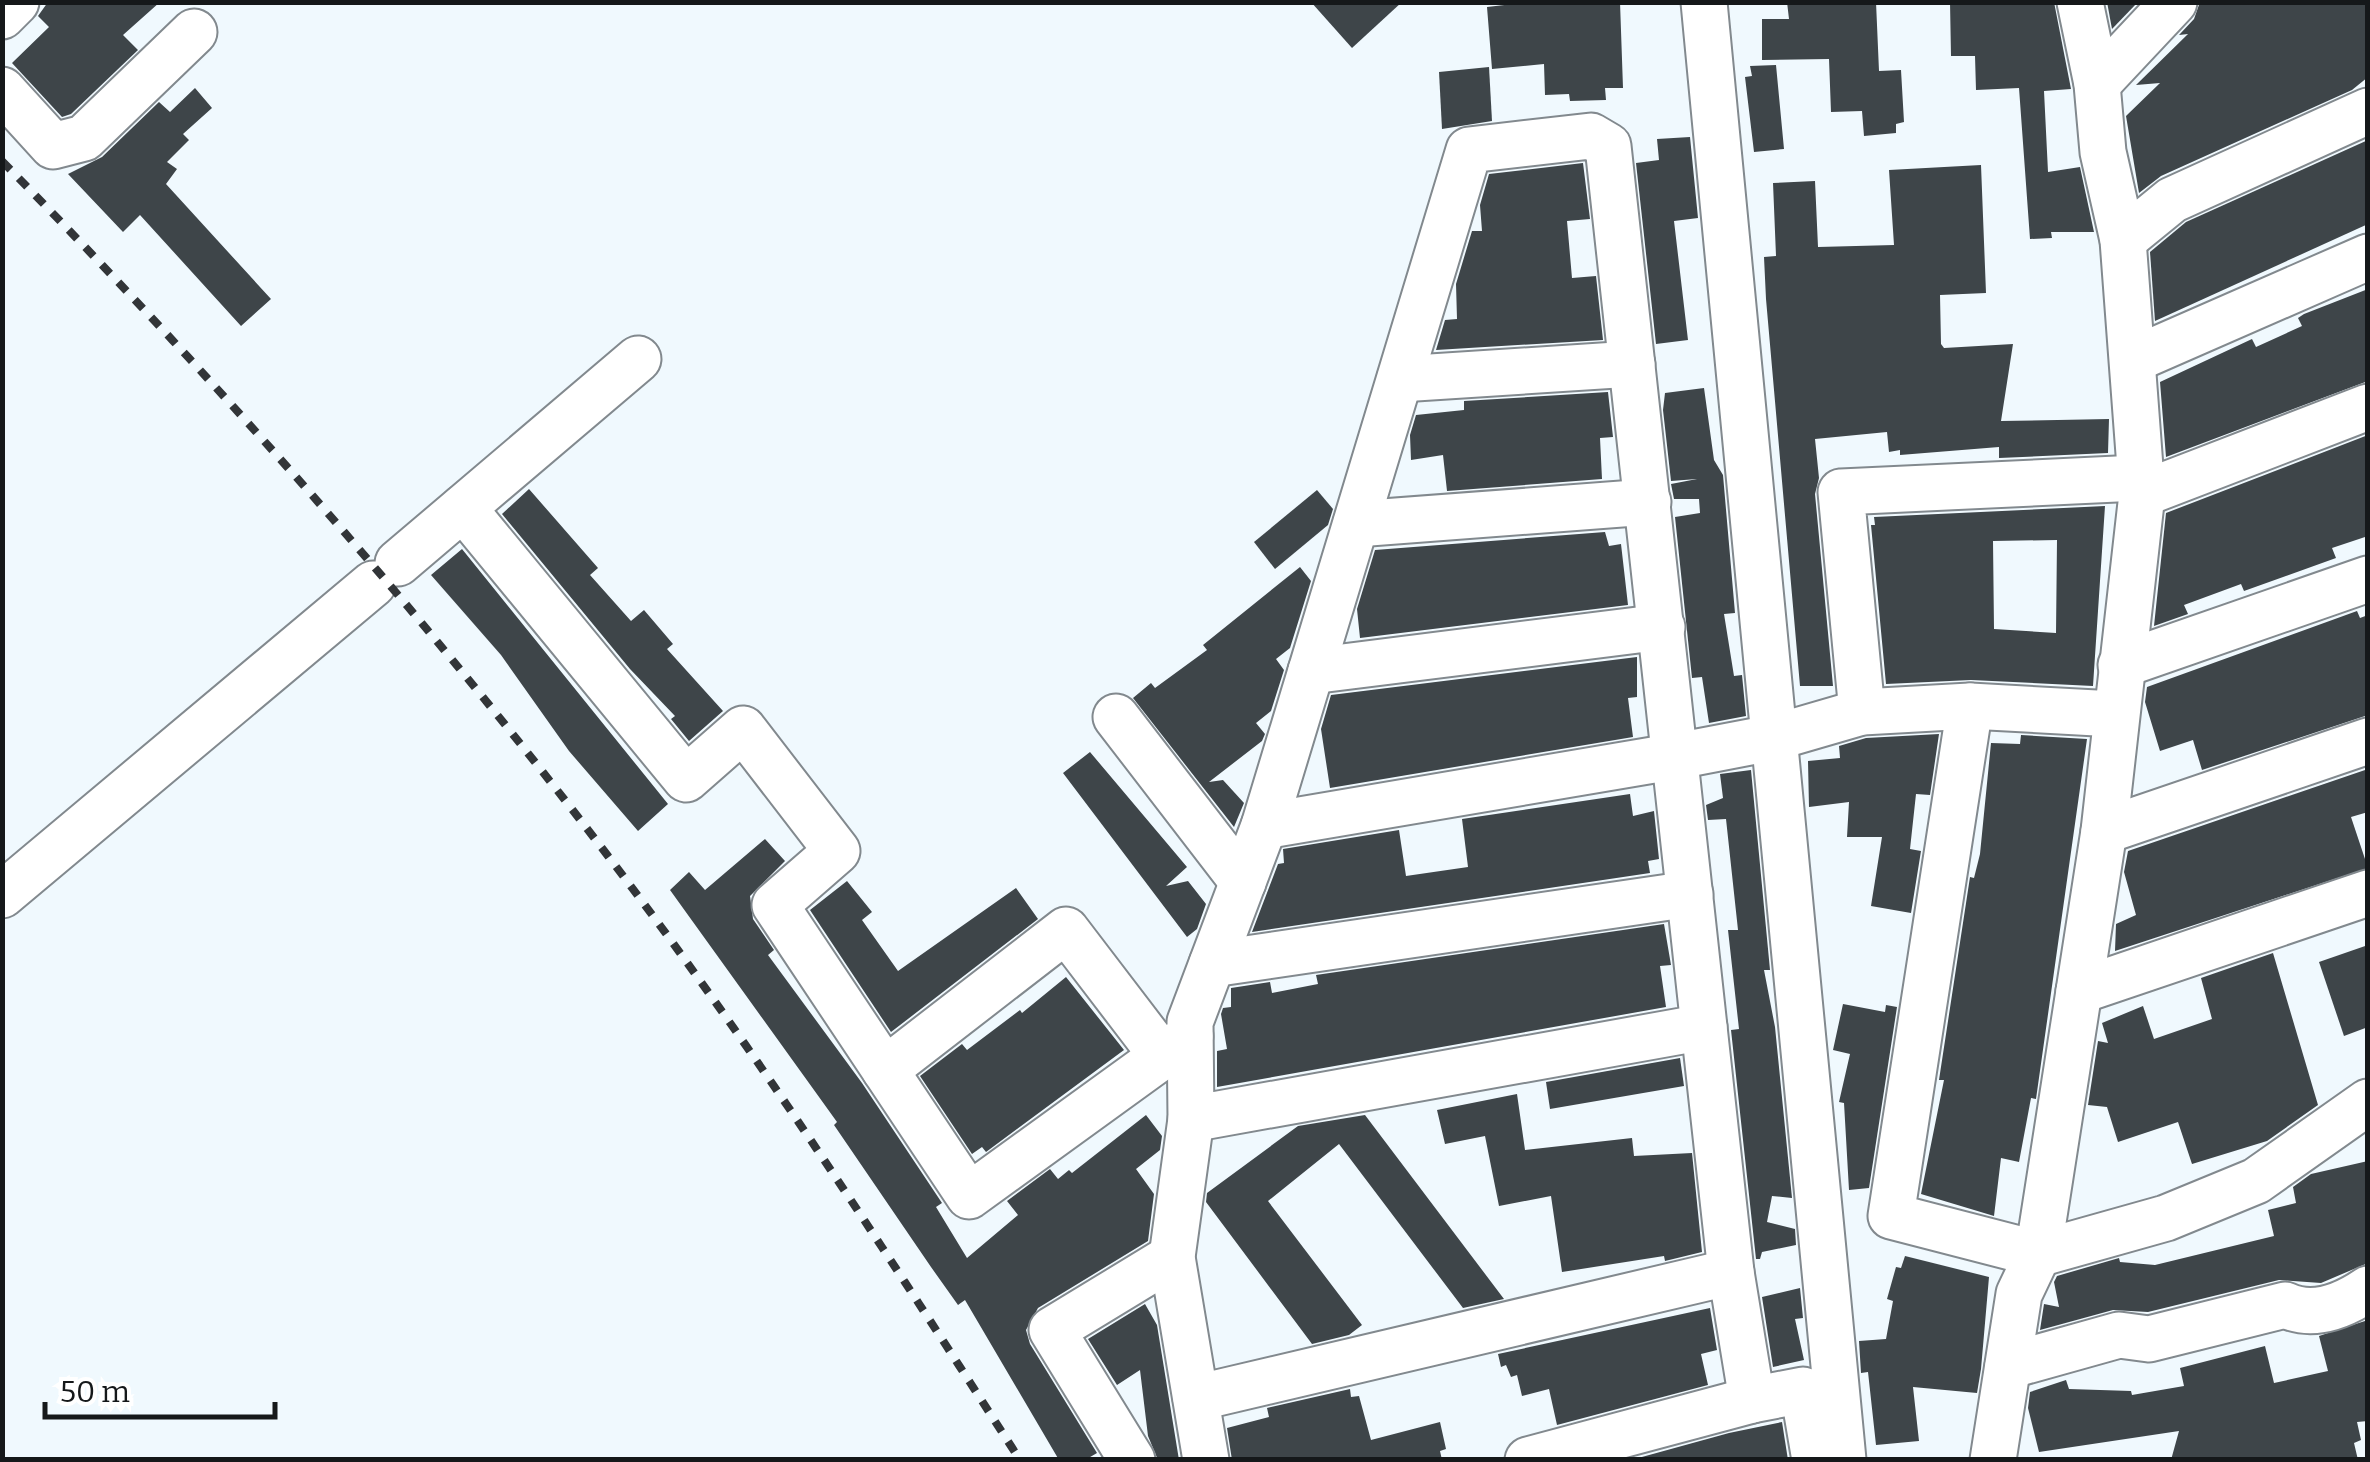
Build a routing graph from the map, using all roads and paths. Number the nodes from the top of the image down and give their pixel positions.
1 (16, 2) edge
2 (1704, 2) edge
3 (2080, 2) edge
4 (2174, 2) edge
5 (2, 16) edge
6 (194, 32) dead end
7 (2097, 84) junction
8 (2, 90) edge
9 (2368, 111) edge
10 (2122, 240) junction
11 (2368, 257) edge
12 (638, 358) dead end
13 (2135, 359) junction
14 (1632, 364) junction
15 (1400, 379) junction
16 (2368, 407) edge
17 (2140, 486) junction
18 (1648, 502) junction
19 (463, 508) junction
20 (1356, 524) junction
21 (2368, 579) edge
22 (1662, 627) junction
23 (2121, 665) junction
24 (1311, 670) junction
25 (1970, 706) junction
26 (1862, 712) junction
27 (2115, 714) junction
28 (1116, 718) dead end
29 (1776, 736) junction
30 (2368, 741) edge
31 (1677, 756) junction
32 (1264, 826) junction
33 (2104, 830) junction
34 (1243, 882) junction
35 (2368, 893) edge
36 (2, 894) edge
37 (1690, 894) junction
38 (1212, 964) junction
39 (2079, 991) junction
40 (1704, 1027) junction
41 (1177, 1046) junction
42 (884, 1070) junction
43 (2368, 1102) edge
44 (1191, 1120) junction
45 (2038, 1254) junction
46 (1172, 1258) junction
47 (1731, 1272) junction
48 (2368, 1289) edge
49 (2008, 1366) junction
50 (1196, 1398) junction
51 (1752, 1400) junction
52 (1132, 1460) edge
53 (1206, 1460) edge
54 (1528, 1460) edge
55 (1814, 1460) edge
56 (1844, 1460) edge
57 (1994, 1460) edge

1 - 5 street
2 - 29 street
3 - 7 street
4 - 7 street
6 - 8 street
7 - 10 street
9 - 10 street
10 - 13 street
11 - 13 street
12 - 19 street
13 - 17 street
14 - 15 street
14 - 15 street
14 - 18 street
15 - 20 street
16 - 17 street
17 - 23 street
17 - 26 street
18 - 20 street
18 - 22 street
19 - 36 street
19 - 42 street
20 - 24 street
21 - 23 street
22 - 24 street
22 - 31 street
23 - 27 street
24 - 32 street
25 - 26 street
25 - 27 street
25 - 45 street
26 - 29 street
27 - 33 street
28 - 34 street
29 - 31 street
29 - 56 street
30 - 33 street
31 - 32 street
31 - 37 street
32 - 34 street
33 - 39 street
34 - 38 street
35 - 39 street
37 - 38 street
37 - 40 street
38 - 41 street
39 - 45 street
40 - 44 street
40 - 47 street
41 - 42 street
41 - 42 street
41 - 44 street
43 - 45 street
44 - 46 street
45 - 49 street
46 - 50 street
46 - 52 street
47 - 50 street
47 - 51 street
48 - 49 street
49 - 57 street
50 - 53 street
51 - 54 street
51 - 55 street

